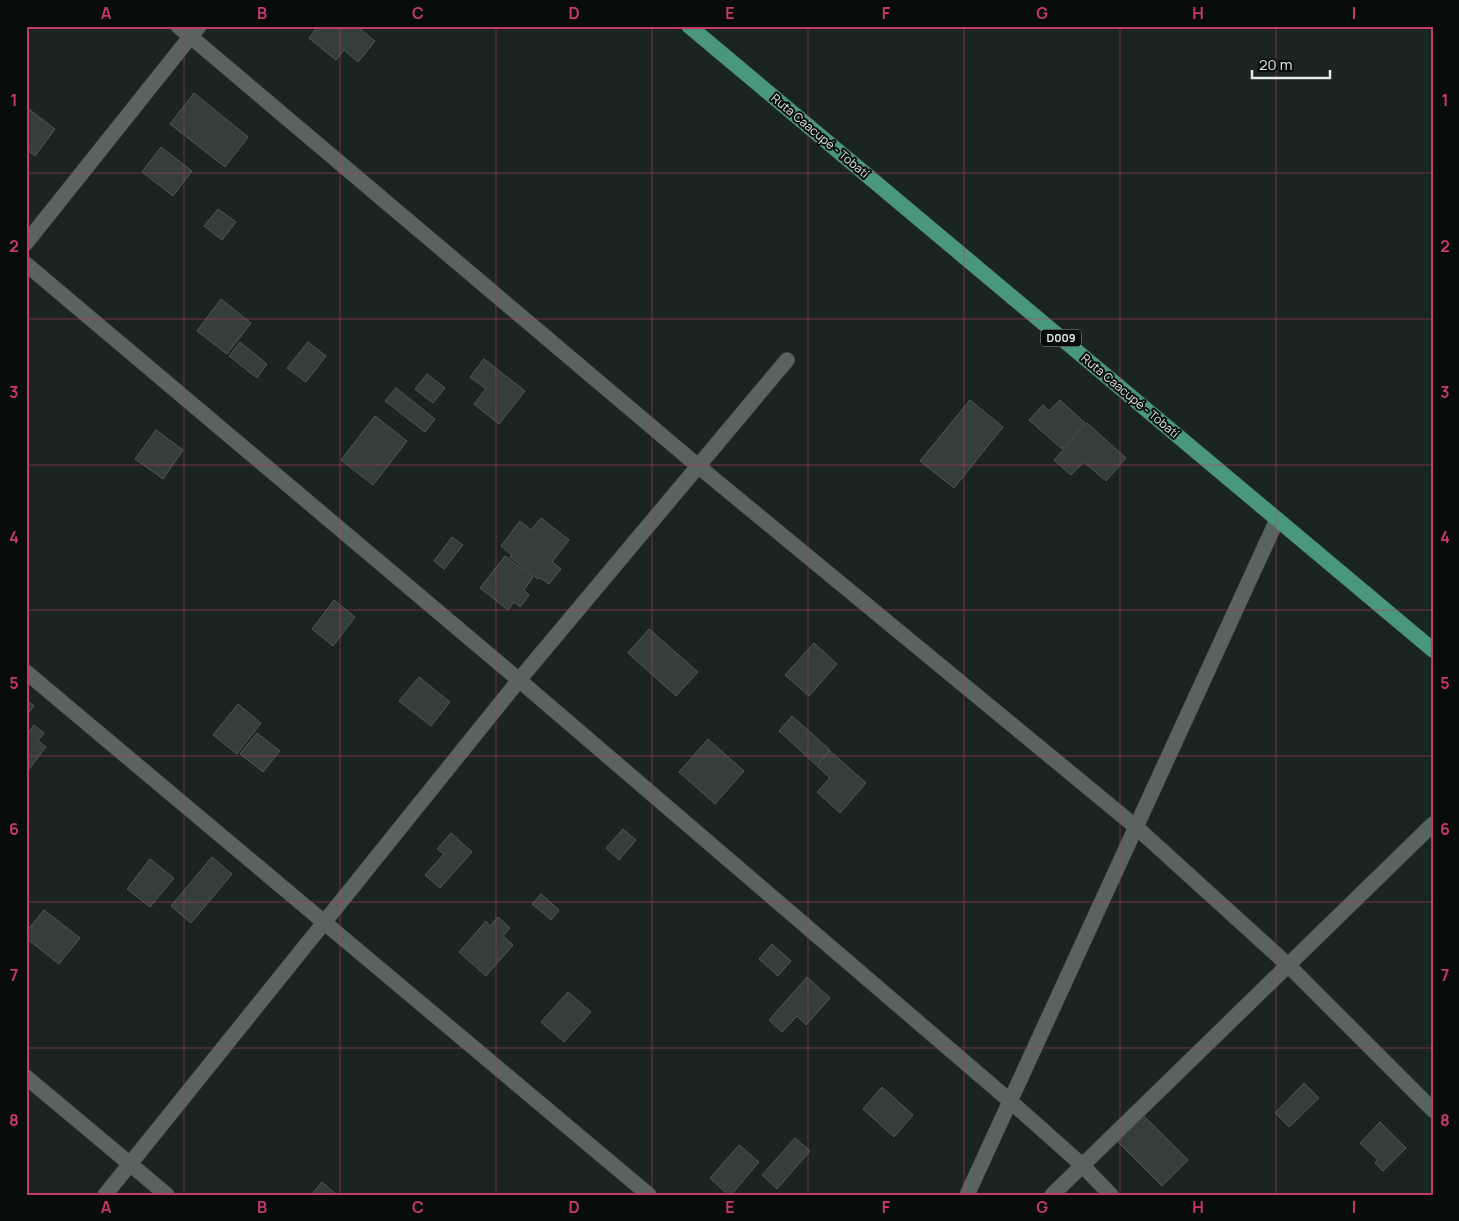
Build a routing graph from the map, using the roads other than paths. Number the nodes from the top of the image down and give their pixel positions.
1 (178, 26) edge
2 (689, 26) edge
3 (195, 32) edge
4 (26, 243) edge
5 (26, 264) edge
6 (787, 360) dead end
7 (698, 466) junction
8 (1277, 520) junction
9 (1433, 650) edge
10 (26, 672) edge
11 (519, 680) junction
12 (1433, 824) edge
13 (1136, 827) junction
14 (324, 923) junction
15 (1288, 965) junction
16 (26, 1077) edge
17 (1010, 1101) junction
18 (1433, 1110) edge
19 (130, 1164) junction
20 (1082, 1165) junction
21 (105, 1195) edge
22 (167, 1195) edge
23 (649, 1195) edge
24 (967, 1195) edge
25 (1052, 1195) edge
26 (1112, 1195) edge

1 - 3 street
2 - 8 main road, Ruta Caacupé - Tobatí / D009
3 - 4 street
3 - 7 street
5 - 11 street
6 - 7 street
7 - 11 street
7 - 13 street
8 - 9 main road, Ruta Caacupé - Tobatí / D009
8 - 13 street
10 - 14 street
11 - 14 street
11 - 17 street
12 - 15 street
13 - 15 street
13 - 17 street
14 - 19 street
14 - 23 street
15 - 18 street
15 - 20 street
16 - 19 street
17 - 20 street
17 - 24 street
19 - 21 street
19 - 22 street
20 - 25 street
20 - 26 street

